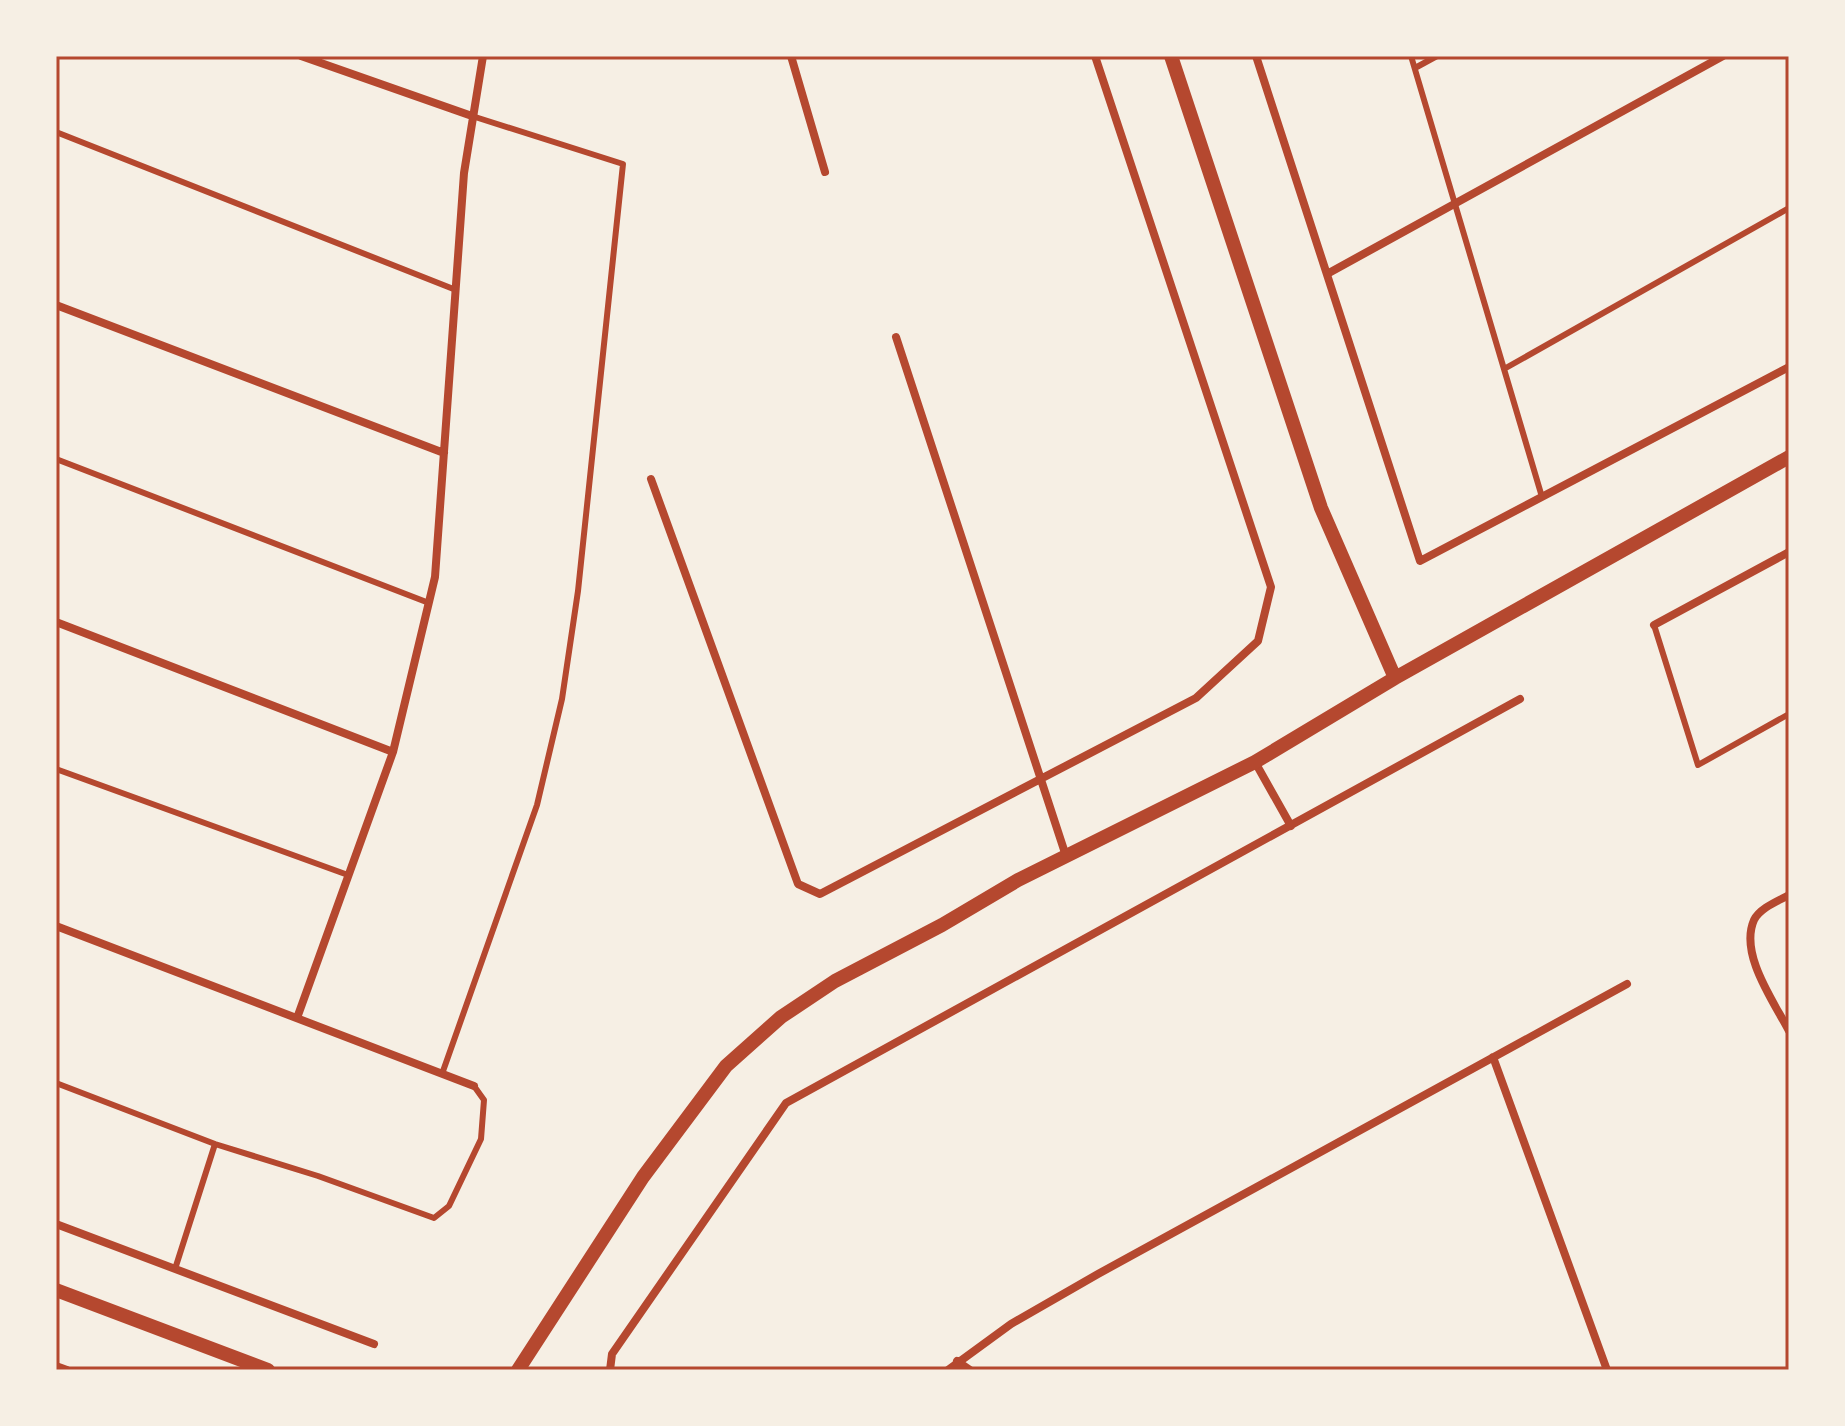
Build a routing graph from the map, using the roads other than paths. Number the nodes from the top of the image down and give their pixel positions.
1 (301, 56) edge
2 (483, 56) edge
3 (791, 56) edge
4 (1095, 56) edge
5 (1171, 56) edge
6 (1256, 56) edge
7 (1411, 56) edge
8 (1437, 56) edge
9 (1723, 56) edge
10 (1415, 68) junction
11 (472, 116) junction
12 (56, 132) edge
13 (825, 172) dead end
14 (1455, 203) junction
15 (1789, 208) edge
16 (1327, 274) junction
17 (456, 290) junction
18 (56, 305) edge
19 (896, 337) dead end
20 (1789, 367) edge
21 (1504, 369) junction
22 (444, 453) junction
23 (1789, 457) edge
24 (56, 459) edge
25 (651, 479) dead end
26 (1542, 497) junction
27 (1789, 552) edge
28 (429, 603) junction
29 (56, 622) edge
30 (1654, 625) joint
31 (1395, 678) junction
32 (1520, 699) dead end
33 (1789, 714) edge
34 (393, 752) junction
35 (1255, 762) junction
36 (56, 769) edge
37 (1042, 779) junction
38 (1291, 826) junction
39 (1066, 856) junction
40 (348, 875) junction
41 (1789, 895) edge
42 (56, 926) edge
43 (1627, 984) dead end
44 (297, 1018) junction
45 (1789, 1031) edge
46 (1493, 1057) junction
47 (442, 1074) junction
48 (56, 1083) edge
49 (474, 1086) joint
50 (215, 1144) junction
51 (56, 1224) edge
52 (175, 1269) junction
53 (56, 1290) edge
54 (374, 1344) dead end
55 (957, 1361) junction
56 (56, 1366) edge
57 (67, 1370) edge
58 (268, 1370) edge
59 (518, 1370) edge
60 (610, 1370) edge
61 (948, 1370) edge
62 (970, 1370) edge
63 (1607, 1370) edge

1 - 11 street
2 - 11 street
3 - 13 street
4 - 37 street
5 - 31 street
6 - 16 street
7 - 10 lane
8 - 10 lane
9 - 14 street
10 - 14 lane
11 - 17 street
11 - 47 lane
12 - 17 lane
14 - 16 street
14 - 21 lane
15 - 21 lane
16 - 26 street
17 - 22 street
18 - 22 street
19 - 37 street
20 - 26 street
21 - 26 lane
22 - 28 street
23 - 31 street
24 - 28 lane
25 - 37 street
27 - 30 street
28 - 34 street
29 - 34 street
30 - 33 lane
31 - 35 street
32 - 38 street
34 - 40 street
35 - 38 street
35 - 39 street
36 - 40 lane
37 - 39 street
38 - 60 street
39 - 59 street
40 - 44 street
41 - 45 street
42 - 44 street
43 - 46 street
44 - 47 street
46 - 55 street
46 - 63 street
47 - 49 street
48 - 50 lane
49 - 50 lane
50 - 52 lane
51 - 52 street
52 - 54 street
53 - 58 street
55 - 61 street
55 - 62 street
56 - 57 street

